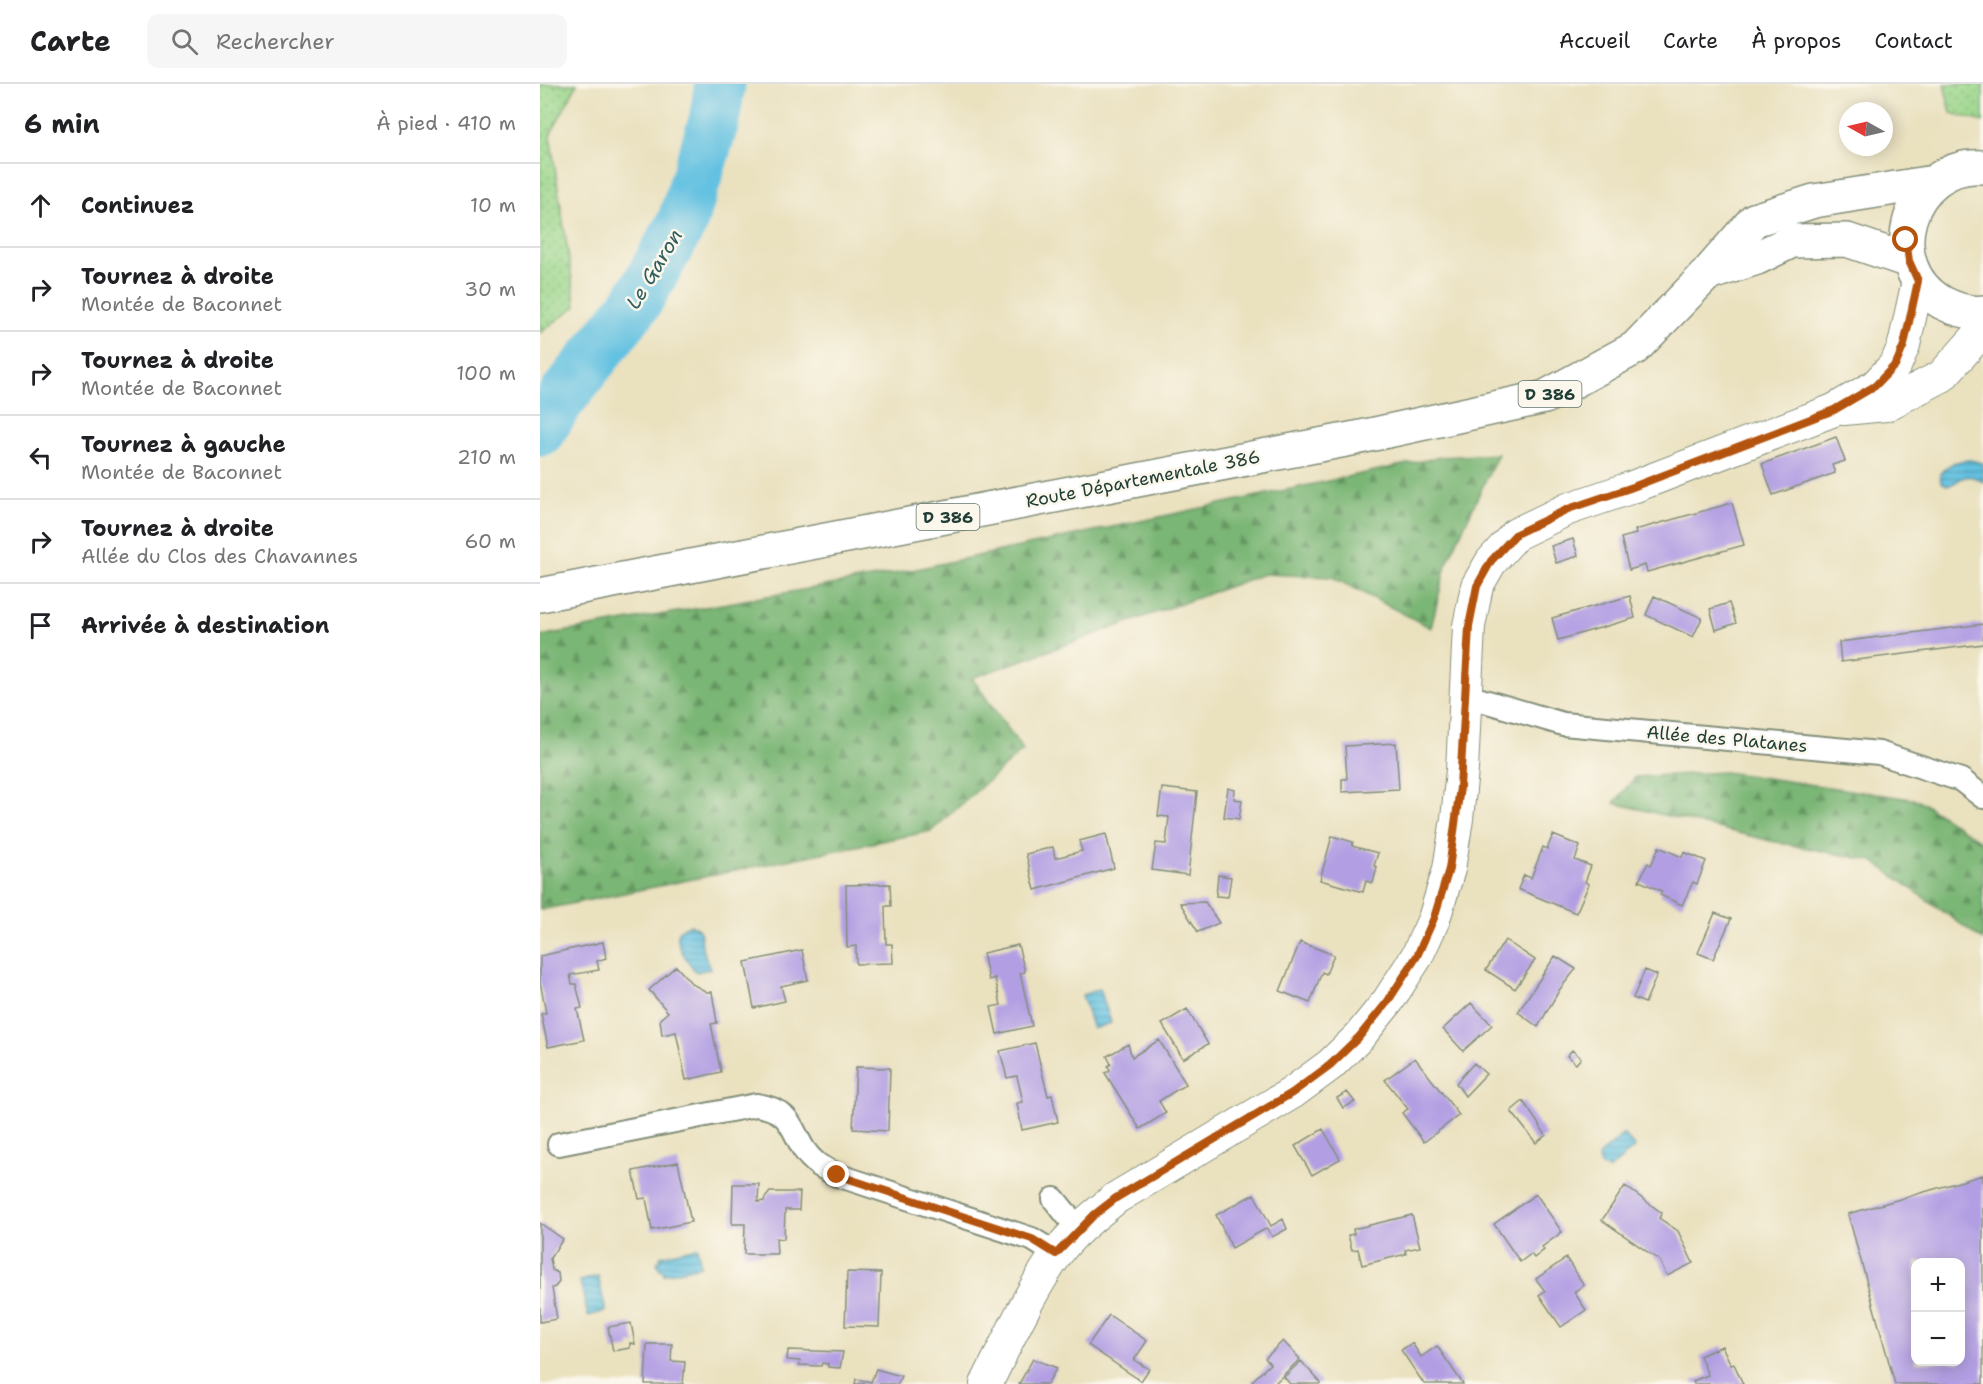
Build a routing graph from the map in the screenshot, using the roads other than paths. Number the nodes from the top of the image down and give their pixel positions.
1 (1983, 167) edge
2 (1934, 182) junction
3 (1914, 271) junction
4 (1706, 275) junction
5 (1983, 312) edge
6 (1983, 330) edge
7 (1834, 410) junction
8 (540, 595) edge
9 (1464, 695) junction
10 (1983, 797) edge
11 (559, 1144) dead end
12 (1054, 1199) dead end
13 (1079, 1230) junction
14 (1056, 1254) junction
15 (986, 1384) edge

1 - 2 main road
2 - 3 main road
2 - 4 main road, Route Départementale 386 / D 386
3 - 4 main road, Route Départementale 386 / D 386
3 - 5 main road
3 - 7 street
4 - 8 main road, Route Départementale 386 / D 386
6 - 7 street
7 - 9 street
9 - 10 street, Allée des Platanes
9 - 13 street
11 - 14 street
12 - 13 street
13 - 14 street
14 - 15 street

